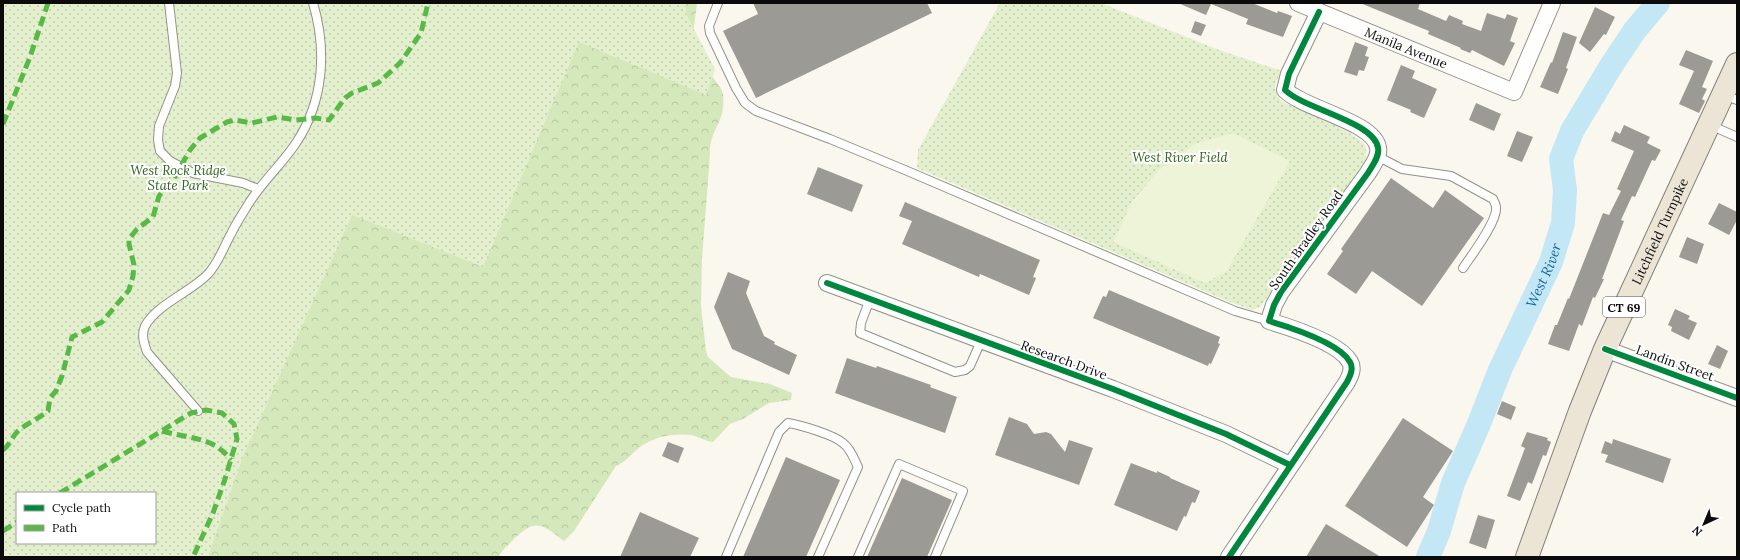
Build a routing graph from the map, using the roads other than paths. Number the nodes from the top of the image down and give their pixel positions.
1 (169, 3) edge
2 (313, 3) edge
3 (718, 3) edge
4 (1298, 3) edge
5 (1552, 3) edge
6 (1319, 12) junction
7 (1737, 64) edge
8 (1730, 98) edge
9 (1710, 124) junction
10 (1737, 137) edge
11 (1377, 156) junction
12 (258, 189) junction
13 (1463, 268) dead end
14 (827, 283) dead end
15 (870, 299) junction
16 (1269, 321) junction
17 (981, 341) junction
18 (1605, 349) junction
19 (1737, 398) edge
20 (198, 411) dead end
21 (1290, 465) junction
22 (726, 557) edge
23 (818, 557) edge
24 (858, 557) edge
25 (936, 557) edge
26 (1229, 557) edge
27 (1527, 557) edge

1 - 12 lane
2 - 12 lane
3 - 16 lane
4 - 6 street, Manila Avenue
5 - 6 street, Manila Avenue
6 - 11 street
7 - 8 main road, Litchfield Turnpike / CT 69
8 - 9 main road, Litchfield Turnpike / CT 69
9 - 10 lane
9 - 18 main road, Litchfield Turnpike / CT 69
11 - 13 lane
11 - 16 street, South Bradley Road
12 - 20 lane
14 - 15 street, Research Drive
15 - 17 street, Research Drive
15 - 17 lane
16 - 21 street
17 - 21 street, Research Drive
18 - 19 street, Landin Street
18 - 27 main road, Litchfield Turnpike / CT 69
21 - 26 street
22 - 23 lane
24 - 25 lane

